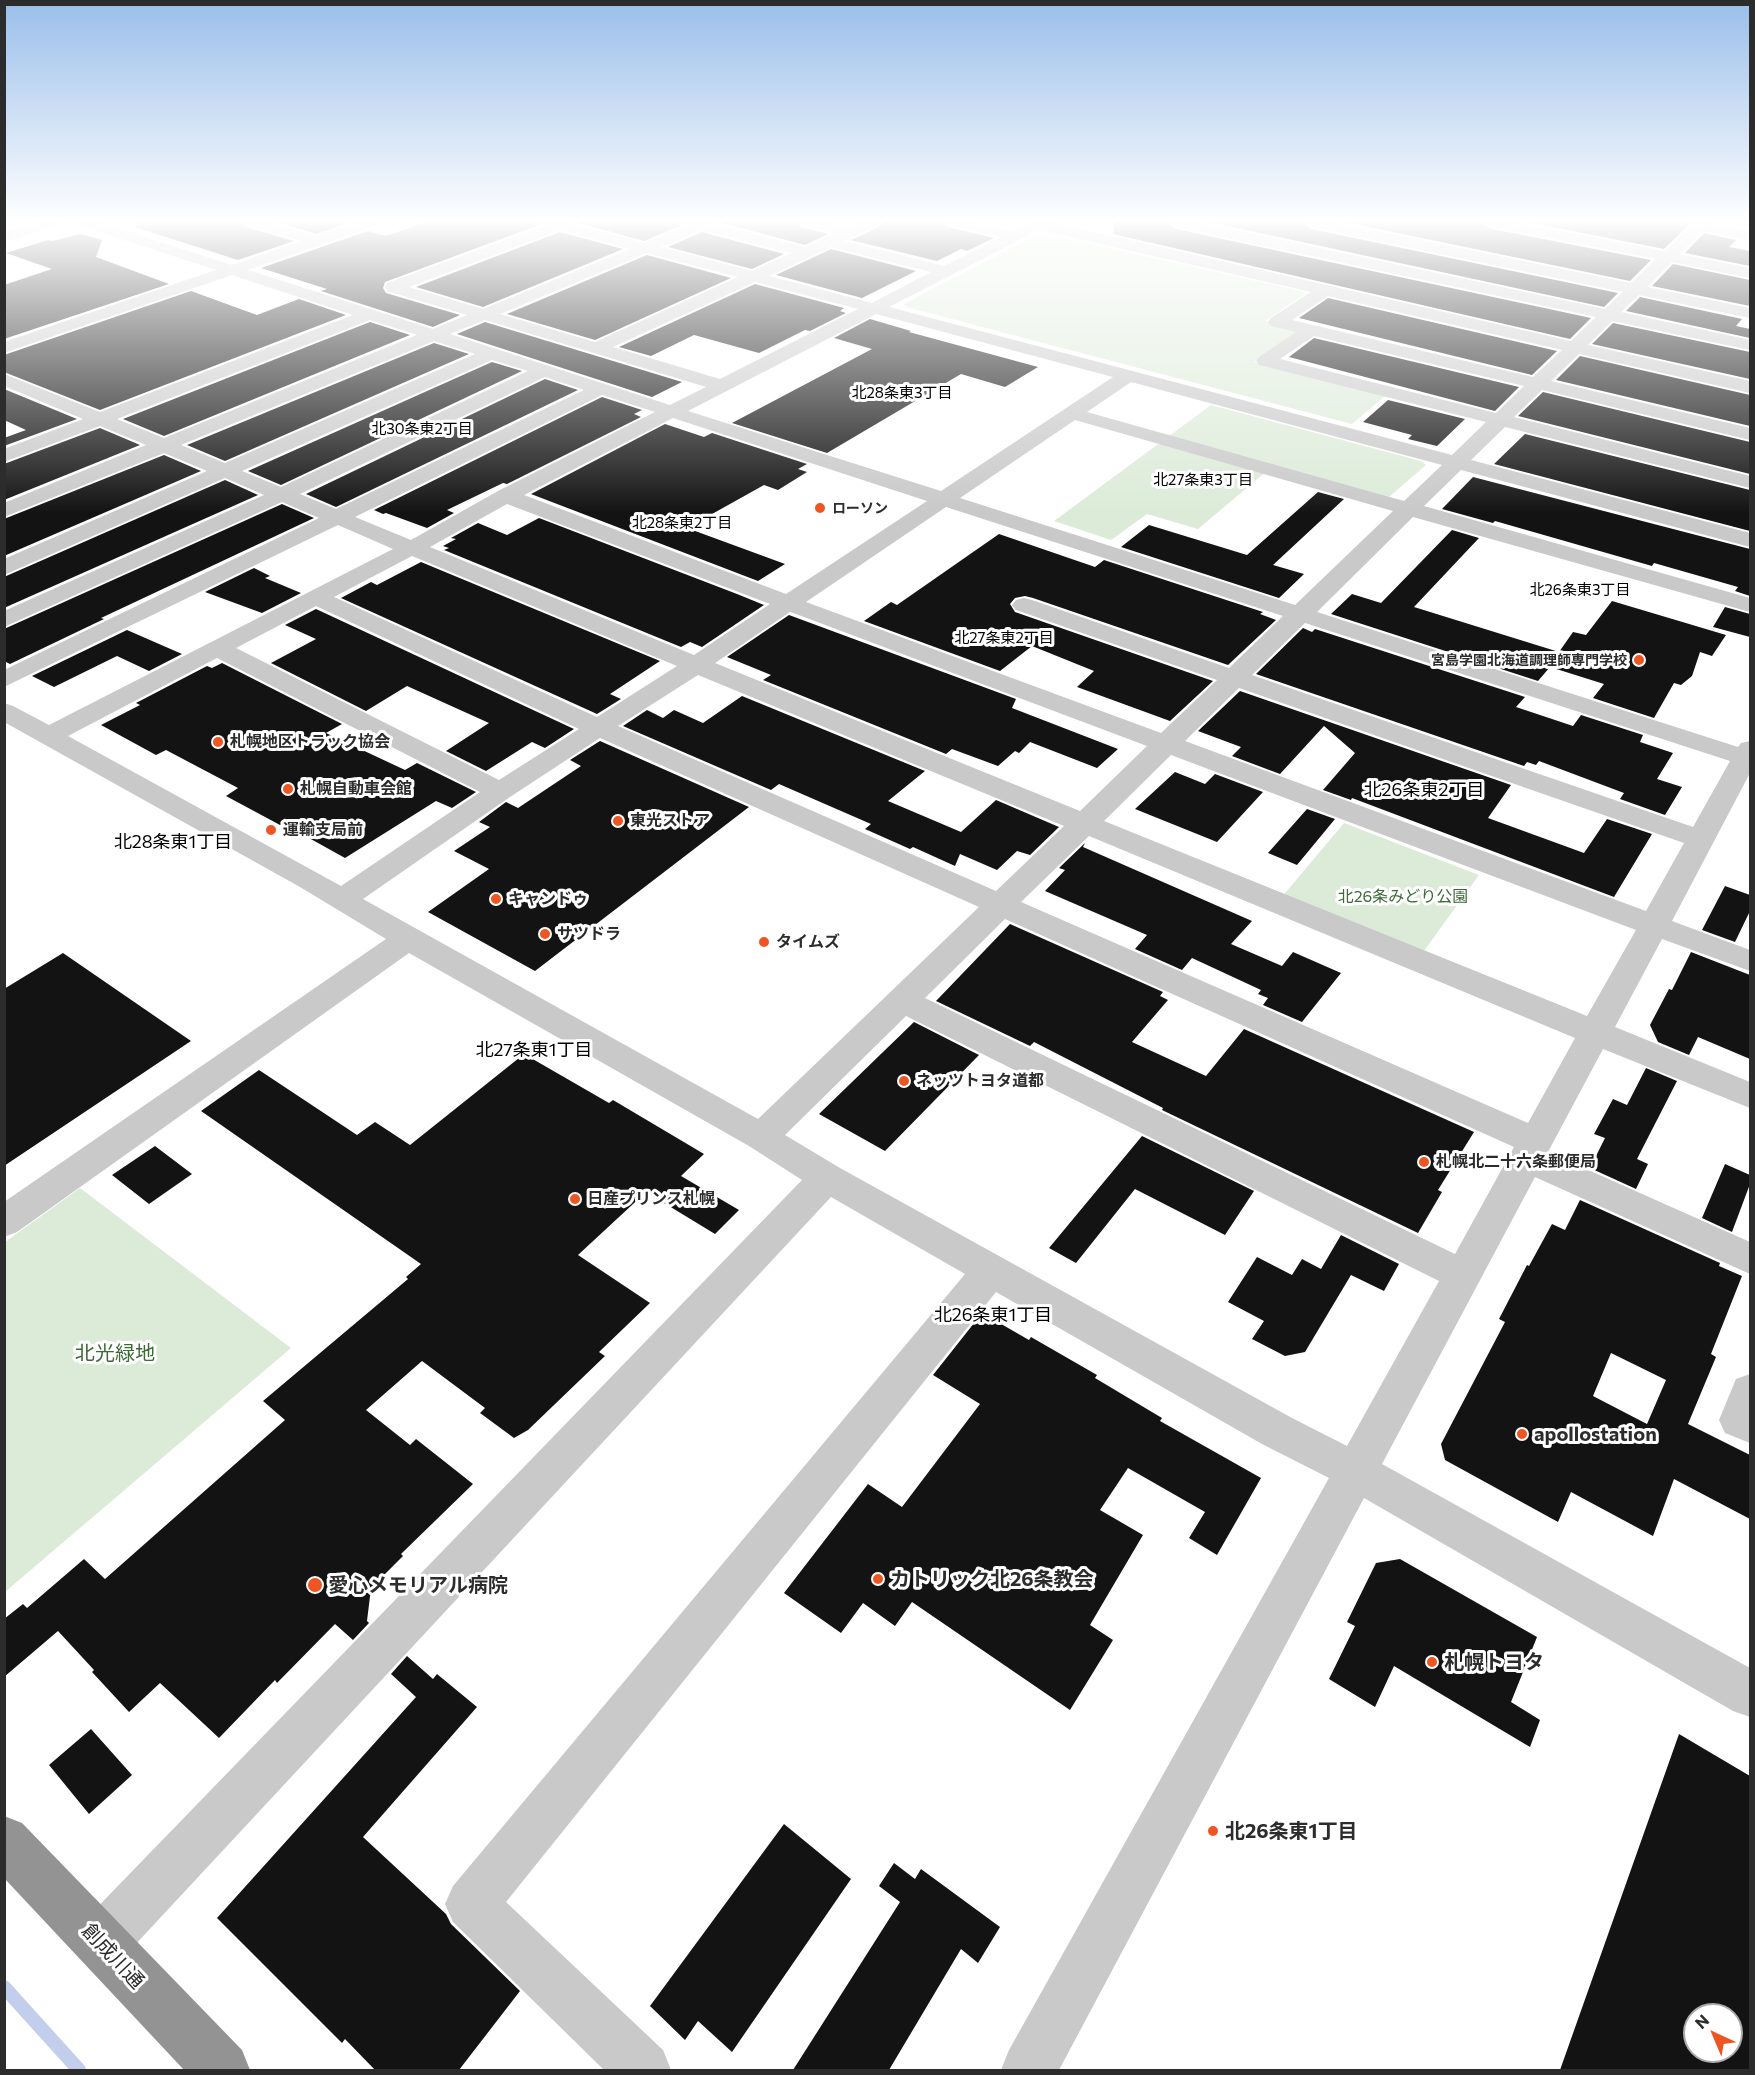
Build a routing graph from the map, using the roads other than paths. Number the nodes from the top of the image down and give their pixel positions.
1 (90, 319) edge
2 (358, 319) edge
3 (385, 319) edge
4 (473, 319) edge
5 (505, 319) edge
6 (660, 319) edge
7 (855, 319) edge
8 (917, 319) edge
9 (1282, 319) edge
10 (1449, 319) edge
11 (1604, 319) edge
12 (1631, 319) edge
13 (1311, 330) junction
14 (434, 335) junction
15 (1750, 345) edge
16 (1575, 347) junction
17 (4, 348) edge
18 (596, 348) junction
19 (490, 354) junction
20 (543, 371) junction
21 (1129, 375) junction
22 (4, 379) edge
23 (1538, 383) junction
24 (723, 386) junction
25 (1750, 387) edge
26 (600, 389) junction
27 (671, 412) junction
28 (1071, 413) junction
29 (101, 419) junction
30 (1501, 419) junction
31 (1750, 434) edge
32 (165, 446) junction
33 (4, 456) edge
34 (1457, 461) junction
35 (225, 470) junction
36 (1750, 482) edge
37 (281, 495) junction
38 (506, 496) junction
39 (942, 499) junction
40 (1409, 508) junction
41 (4, 511) edge
42 (336, 517) junction
43 (1750, 540) edge
44 (412, 547) junction
45 (4, 567) edge
46 (315, 597) junction
47 (786, 602) junction
48 (1024, 605) dead end
49 (1750, 605) edge
50 (1301, 613) junction
51 (4, 620) edge
52 (216, 648) junction
53 (697, 664) junction
54 (1236, 677) junction
55 (4, 680) edge
56 (597, 727) junction
57 (23, 728) edge
58 (1167, 744) junction
59 (1749, 755) edge
60 (500, 791) junction
61 (1086, 824) junction
62 (1701, 839) junction
63 (341, 900) junction
64 (1001, 905) junction
65 (1654, 925) junction
66 (408, 939) junction
67 (1750, 961) edge
68 (902, 1000) junction
69 (1596, 1032) junction
70 (1750, 1096) edge
71 (761, 1137) junction
72 (1531, 1150) junction
73 (827, 1178) junction
74 (4, 1222) edge
75 (1750, 1259) edge
76 (992, 1269) junction
77 (1462, 1275) junction
78 (1750, 1392) edge
79 (1750, 1425) edge
80 (1356, 1471) junction
81 (1750, 1694) edge
82 (4, 1841) edge
83 (101, 1942) junction
84 (222, 2070) edge
85 (643, 2070) edge
86 (1029, 2070) edge

1 - 17 street
2 - 29 street
3 - 14 street
4 - 14 street
5 - 18 street
6 - 18 street
7 - 24 street
8 - 21 street
9 - 13 street
10 - 16 street
11 - 16 street
12 - 15 street
13 - 23 street
13 - 30 street
14 - 19 street
14 - 32 street
16 - 23 street
16 - 25 street
18 - 24 street
19 - 20 street
19 - 35 street
20 - 26 street
20 - 37 street
21 - 28 street
21 - 34 street
22 - 29 street
23 - 30 street
23 - 31 street
24 - 27 street
26 - 27 street
26 - 42 street
27 - 38 street
27 - 39 street
28 - 39 street
28 - 40 street
29 - 32 street
29 - 33 street
30 - 34 street
30 - 36 street
32 - 35 street
32 - 41 street
34 - 40 street
34 - 43 street
35 - 37 street
35 - 45 street
37 - 42 street
37 - 51 street
38 - 44 street
38 - 47 street
39 - 47 street
39 - 50 street
40 - 49 street
40 - 50 street
42 - 44 street
42 - 55 street
44 - 46 street
44 - 53 street
46 - 52 street
46 - 56 street
47 - 53 street
47 - 58 street
48 - 54 street
50 - 54 street
50 - 59 street
52 - 57 street
52 - 60 street
53 - 56 street
53 - 61 street
54 - 58 street
54 - 62 street
56 - 60 street
56 - 64 street
57 - 63 street
58 - 61 street
58 - 65 street
59 - 62 street
60 - 63 street
61 - 64 street
61 - 69 street
62 - 65 street
63 - 66 street
64 - 68 street
64 - 72 street
65 - 67 street
65 - 69 street
66 - 71 street
66 - 74 street
68 - 71 street
68 - 77 street
69 - 70 street
69 - 72 street
71 - 73 street
72 - 75 street
72 - 77 street
73 - 76 street
73 - 83 street
76 - 80 street
76 - 85 street
77 - 80 street
78 - 79 street
80 - 81 street
80 - 86 street
82 - 83 highway, 創成川通
83 - 84 highway, 創成川通

